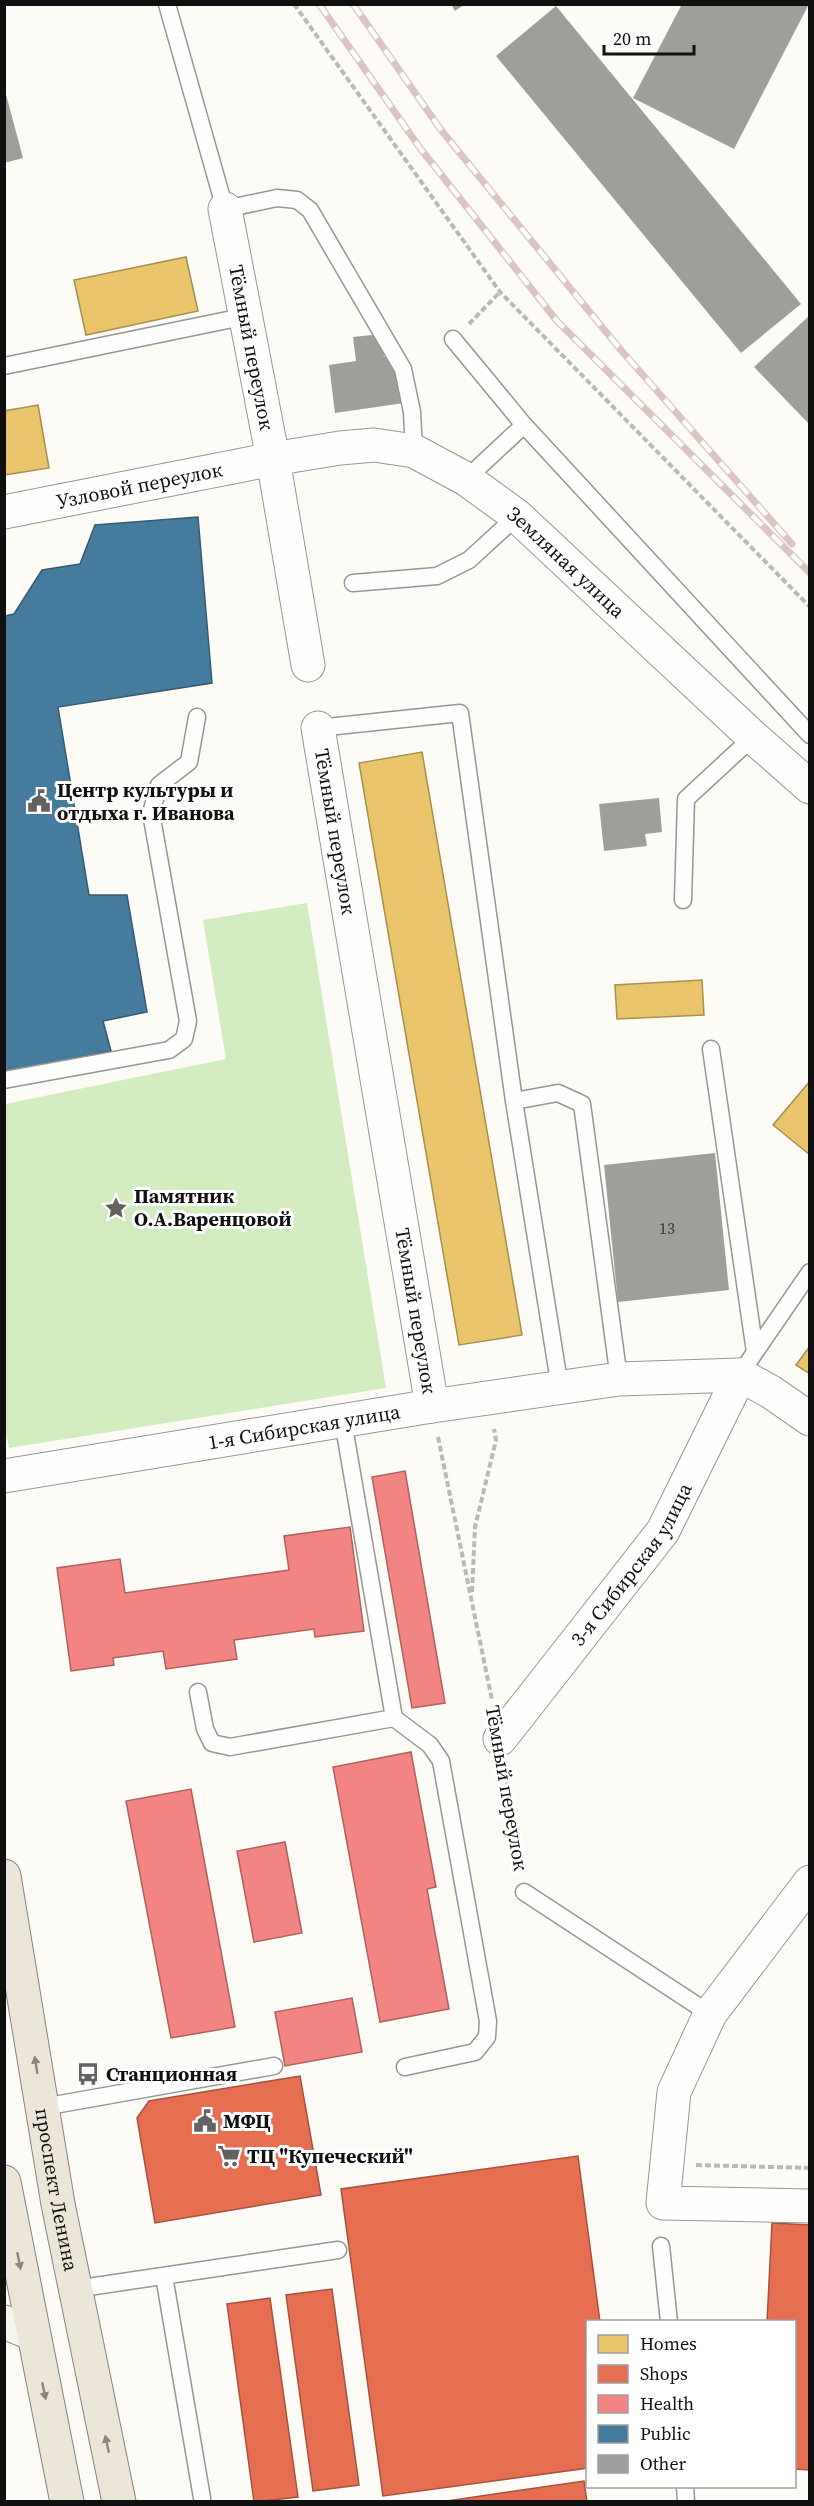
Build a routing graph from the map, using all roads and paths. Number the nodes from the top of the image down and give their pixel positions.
1 (167, 4) edge
2 (294, 4) edge
3 (225, 209) junction
4 (500, 292) junction
5 (247, 316) junction
6 (453, 339) joint
7 (4, 366) edge
8 (524, 425) junction
9 (414, 451) junction
10 (273, 459) junction
11 (466, 479) junction
12 (4, 512) edge
13 (517, 516) junction
14 (353, 583) dead end
15 (810, 607) edge
16 (308, 665) dead end
17 (197, 717) dead end
18 (318, 728) joint
19 (810, 735) edge
20 (753, 737) junction
21 (810, 787) edge
22 (683, 900) dead end
23 (711, 1049) dead end
24 (4, 1080) edge
25 (514, 1101) junction
26 (810, 1272) edge
27 (748, 1364) junction
28 (619, 1378) junction
29 (560, 1388) junction
30 (432, 1407) junction
31 (810, 1419) edge
32 (343, 1421) junction
33 (496, 1440) dead end
34 (4, 1476) edge
35 (472, 1599) junction
36 (198, 1692) dead end
37 (394, 1718) junction
38 (500, 1739) junction
39 (4, 1876) edge
40 (810, 1882) edge
41 (524, 1892) joint
42 (710, 2014) junction
43 (274, 2066) dead end
44 (405, 2067) dead end
45 (43, 2107) junction
46 (666, 2164) junction
47 (810, 2168) edge
48 (4, 2182) edge
49 (810, 2206) edge
50 (661, 2246) dead end
51 (338, 2250) dead end
52 (164, 2276) junction
53 (75, 2289) junction
54 (669, 2320) edge
55 (19, 2328) edge
56 (87, 2350) junction
57 (202, 2498) dead end
58 (67, 2502) edge
59 (119, 2502) edge

1 - 3 lane
2 - 4 path
3 - 5 street, Тёмный переулок
3 - 9 lane
4 - 6 path
4 - 15 path
5 - 7 lane
5 - 10 street, Тёмный переулок
6 - 8 lane
8 - 11 lane
8 - 19 lane
9 - 10 street, Земляная улица
9 - 11 street, Земляная улица
10 - 12 street, Узловой переулок
10 - 16 street, Тёмный переулок
11 - 13 street, Земляная улица
13 - 14 lane
13 - 20 street, Земляная улица
17 - 24 lane
18 - 25 lane
18 - 30 street, Тёмный переулок
20 - 21 street, Земляная улица
20 - 22 lane
23 - 27 lane
25 - 28 lane
25 - 29 lane
26 - 27 lane
27 - 28 street, 1-я Сибирская улица
27 - 31 street
27 - 38 street, 3-я Сибирская улица
28 - 29 street, 1-я Сибирская улица
29 - 30 street, 1-я Сибирская улица
30 - 32 street, 1-я Сибирская улица
30 - 35 path, Тёмный переулок
32 - 34 street, 1-я Сибирская улица
32 - 37 lane
33 - 35 path
35 - 38 path, Тёмный переулок
36 - 37 lane
37 - 44 lane
38 - 41 path, Тёмный переулок
45 -> 39 highway, проспект Ленина
40 - 42 street
41 - 42 lane
42 - 46 street
43 - 45 lane
45 - 53 highway, проспект Ленина
46 - 47 path
46 - 49 street
48 -> 55 highway
50 - 54 lane
51 - 52 lane
52 - 53 lane
52 - 57 lane
53 - 56 highway, проспект Ленина
55 - 56 highway
55 -> 58 highway
59 -> 56 highway, проспект Ленина

